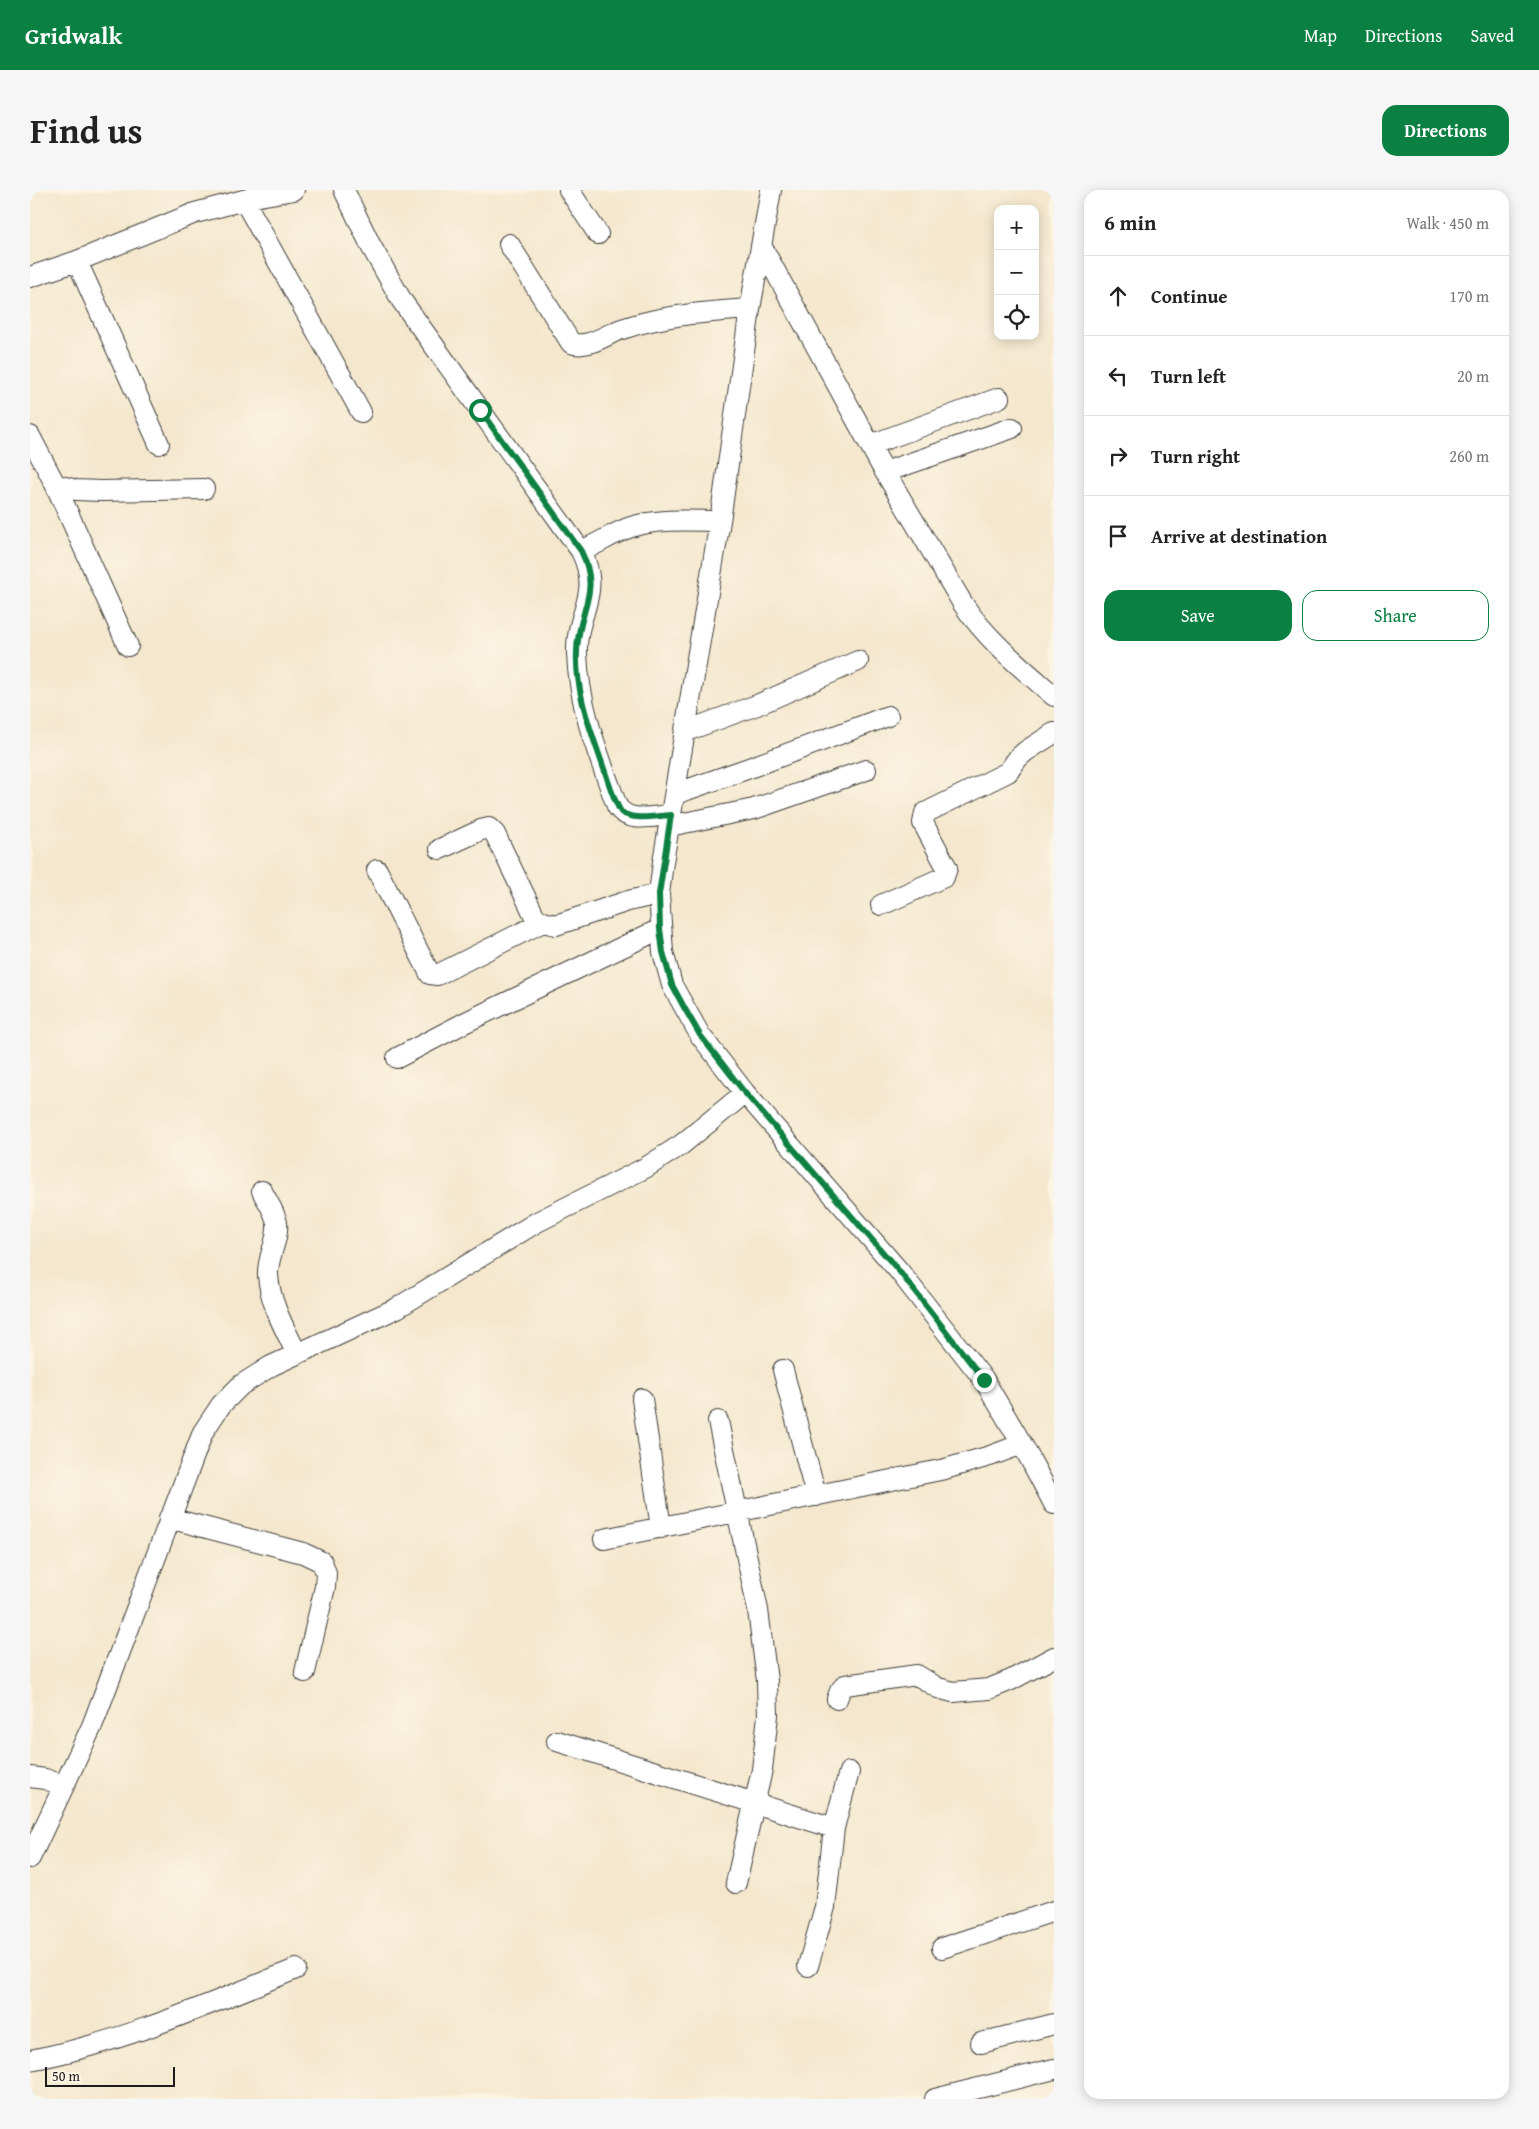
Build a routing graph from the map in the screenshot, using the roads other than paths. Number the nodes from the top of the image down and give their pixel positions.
1 (294, 190) edge
2 (344, 190) edge
3 (568, 190) edge
4 (771, 190) edge
5 (244, 200) junction
6 (598, 234) dead end
7 (508, 244) dead end
8 (762, 247) junction
9 (77, 260) junction
10 (30, 277) edge
11 (750, 309) junction
12 (999, 398) dead end
13 (361, 412) dead end
14 (1012, 428) dead end
15 (30, 436) edge
16 (159, 444) dead end
17 (870, 446) junction
18 (885, 472) junction
19 (55, 484) junction
20 (204, 489) dead end
21 (720, 521) junction
22 (581, 551) junction
23 (128, 646) dead end
24 (858, 661) dead end
25 (1054, 696) edge
26 (888, 716) dead end
27 (686, 730) junction
28 (1054, 733) edge
29 (866, 770) dead end
30 (675, 794) junction
31 (670, 820) junction
32 (440, 848) dead end
33 (377, 870) dead end
34 (659, 894) junction
35 (881, 905) dead end
36 (543, 922) junction
37 (660, 929) junction
38 (398, 1058) dead end
39 (745, 1093) junction
40 (262, 1191) dead end
41 (297, 1354) junction
42 (783, 1370) dead end
43 (642, 1399) dead end
44 (718, 1421) dead end
45 (1022, 1444) junction
46 (816, 1496) junction
47 (1054, 1504) edge
48 (737, 1512) junction
49 (169, 1518) junction
50 (661, 1528) junction
51 (604, 1539) dead end
52 (1054, 1657) edge
53 (305, 1672) dead end
54 (838, 1699) dead end
55 (557, 1741) dead end
56 (849, 1772) dead end
57 (30, 1777) edge
58 (64, 1786) junction
59 (754, 1802) junction
60 (834, 1828) junction
61 (30, 1858) edge
62 (736, 1884) dead end
63 (1054, 1911) edge
64 (942, 1948) dead end
65 (808, 1966) dead end
66 (296, 1969) dead end
67 (1054, 2024) edge
68 (981, 2043) dead end
69 (30, 2060) edge
70 (1054, 2069) edge
71 (935, 2099) edge

1 - 5 street
2 - 22 street
3 - 6 street
4 - 8 street
5 - 9 street
5 - 13 street
7 - 11 street
8 - 11 street
8 - 17 street
9 - 10 street
9 - 16 street
11 - 21 street
12 - 17 street
14 - 18 street
15 - 19 street
17 - 18 street
18 - 25 street
19 - 20 street
19 - 23 street
21 - 22 street
21 - 27 street
22 - 31 street
24 - 27 street
26 - 30 street
27 - 30 street
28 - 35 street
29 - 31 street
30 - 31 street
31 - 34 street
32 - 36 street
33 - 36 street
34 - 36 street
34 - 37 street
37 - 38 street
37 - 39 street
39 - 41 street
39 - 45 street
40 - 41 street
41 - 49 street
42 - 46 street
43 - 50 street
44 - 48 street
45 - 46 street
45 - 47 street
46 - 48 street
48 - 50 street
48 - 59 street
49 - 53 street
49 - 58 street
50 - 51 street
52 - 54 street
55 - 59 street
56 - 60 street
57 - 58 street
58 - 61 street
59 - 60 street
59 - 62 street
60 - 65 street
63 - 64 street
66 - 69 street
67 - 68 street
70 - 71 street

